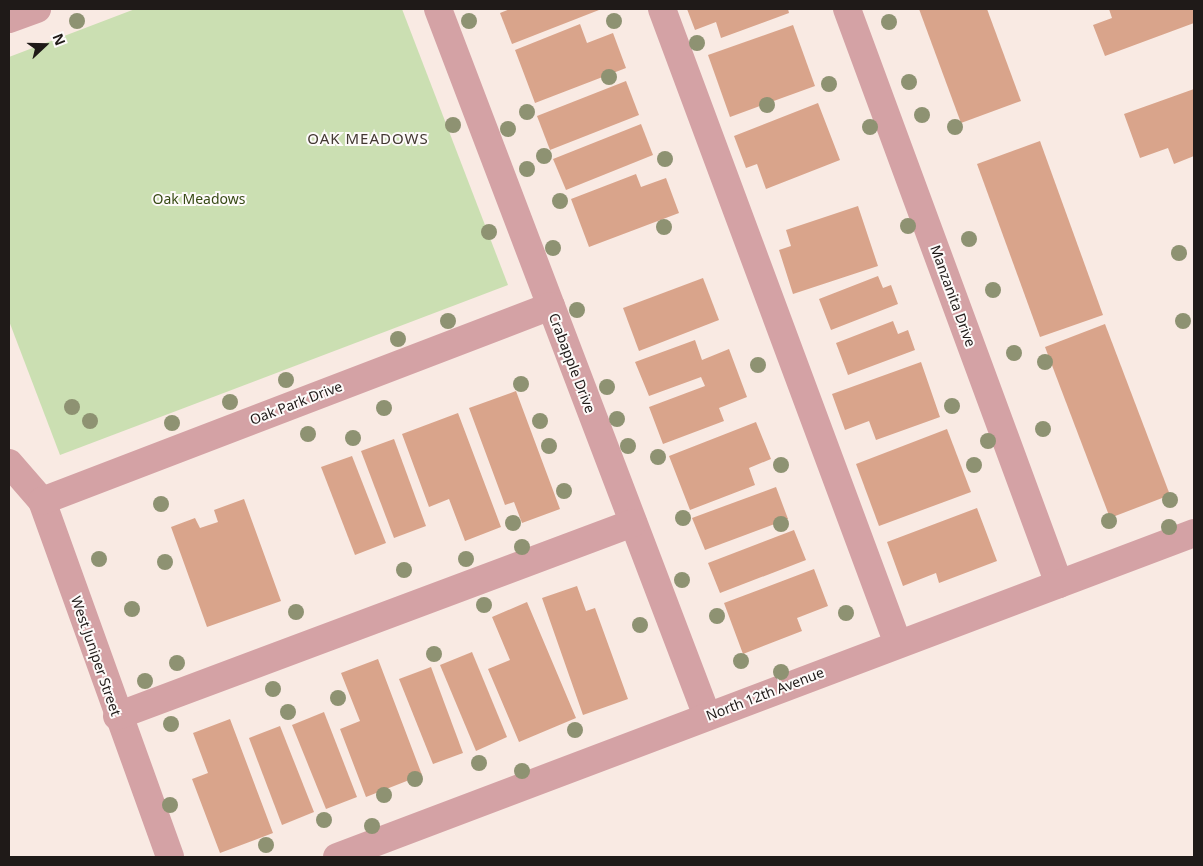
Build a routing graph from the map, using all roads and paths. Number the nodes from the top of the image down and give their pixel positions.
1 (37, 9) edge
2 (438, 9) edge
3 (662, 9) edge
4 (847, 9) edge
5 (9, 20) edge
6 (551, 306) junction
7 (9, 463) edge
8 (42, 501) junction
9 (633, 523) junction
10 (1194, 533) edge
11 (1059, 584) junction
12 (898, 644) junction
13 (117, 716) junction
14 (707, 716) junction
15 (170, 857) edge
16 (337, 857) edge

1 - 5 street
2 - 6 street, Crabapple Drive
3 - 12 street
4 - 11 street, Manzanita Drive
6 - 8 street, Oak Park Drive
6 - 9 street, Crabapple Drive
7 - 8 street, West Juniper Street
8 - 13 street, West Juniper Street
9 - 13 street
9 - 14 street, Crabapple Drive
10 - 11 street, North 12th Avenue
11 - 12 street, North 12th Avenue
12 - 14 street, North 12th Avenue
13 - 15 street, West Juniper Street
14 - 16 street, North 12th Avenue

